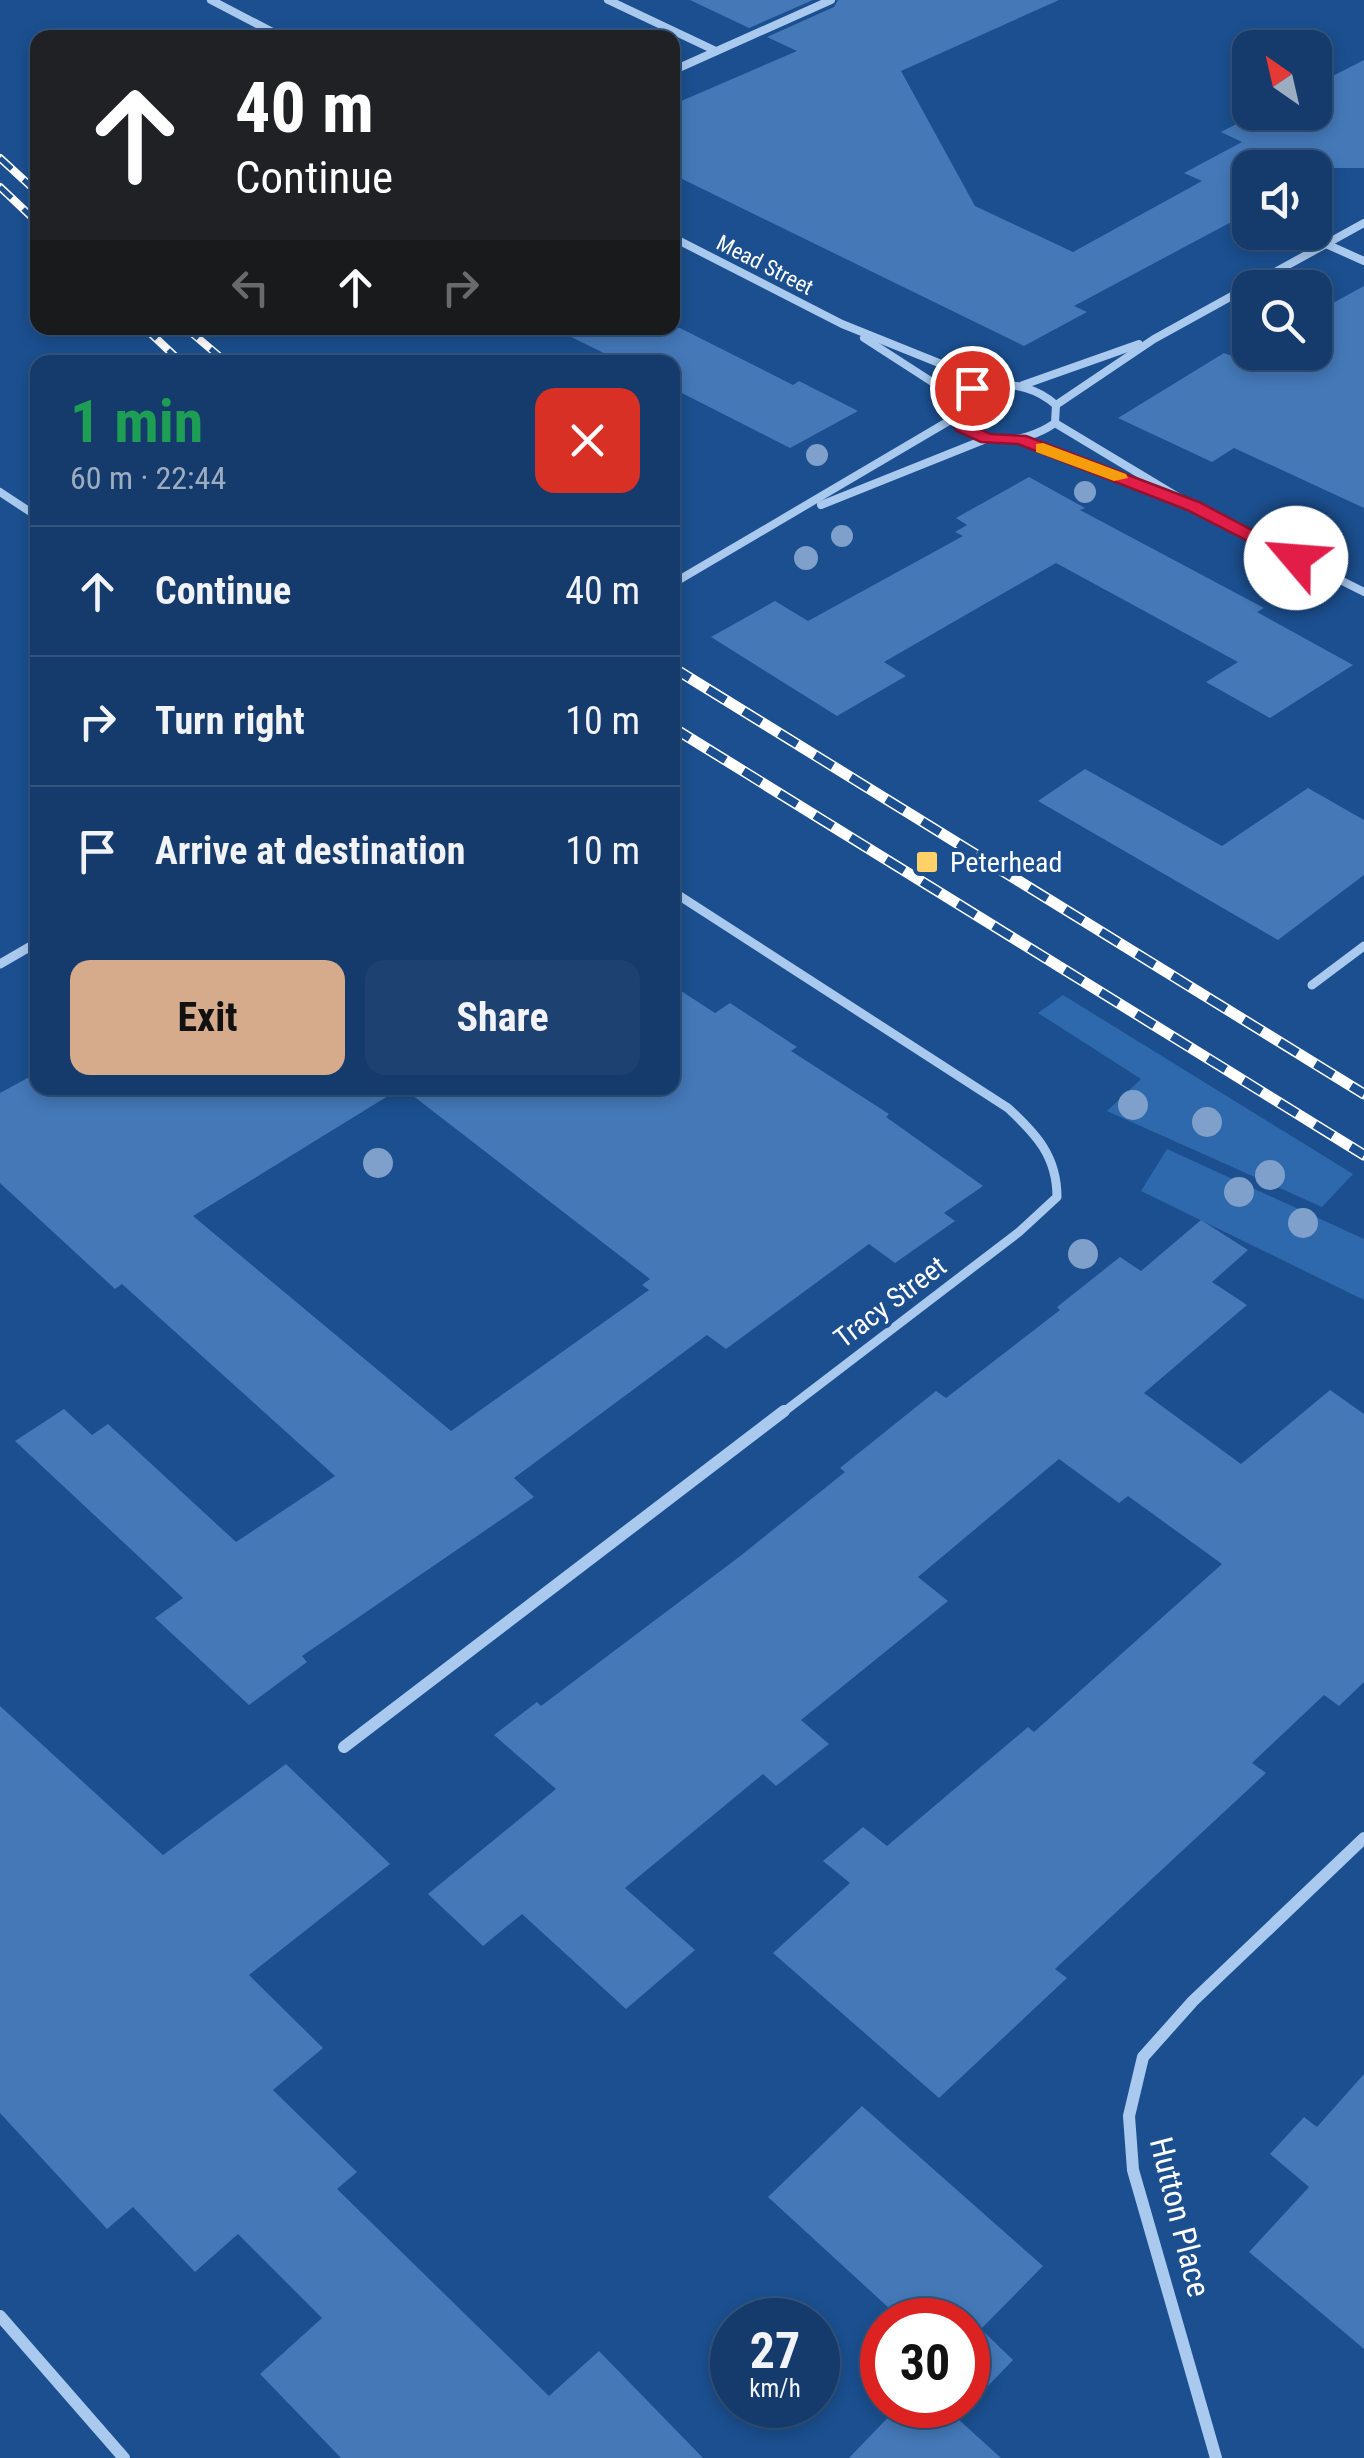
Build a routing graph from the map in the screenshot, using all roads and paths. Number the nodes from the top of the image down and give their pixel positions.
1 (211, 0) edge
2 (608, 0) edge
3 (832, 0) edge
4 (269, 30) edge
5 (672, 30) edge
6 (680, 34) edge
7 (716, 51) junction
8 (680, 67) edge
9 (1364, 222) edge
10 (680, 241) edge
11 (1332, 241) edge
12 (1332, 247) edge
13 (1315, 250) edge
14 (1364, 261) edge
15 (842, 324) junction
16 (1154, 339) junction
17 (990, 384) junction
18 (1022, 386) junction
19 (957, 398) junction
20 (1056, 406) junction
21 (954, 418) junction
22 (1054, 423) junction
23 (987, 439) junction
24 (1020, 439) junction
25 (0, 492) edge
26 (1193, 506) junction
27 (30, 512) edge
28 (791, 517) junction
29 (680, 579) edge
30 (1364, 592) edge
31 (680, 896) edge
32 (1364, 946) edge
33 (30, 947) edge
34 (0, 964) edge
35 (1312, 985) dead end
36 (344, 1748) dead end
37 (1364, 1838) edge
38 (0, 2316) edge
39 (124, 2458) edge
40 (1216, 2458) edge

1 - 4 street
2 - 5 street
3 - 7 street
6 - 7 street
7 - 8 street
9 - 11 street
10 - 15 street, Mead Street
12 - 14 street
13 - 16 street
15 - 17 street, Mead Street
15 - 19 street, Mead Street
16 - 18 street
16 - 20 street
17 - 18 street
17 - 19 street
18 - 20 street
19 - 21 street
20 - 22 street
21 - 23 street
21 - 28 street
22 - 24 street
22 - 26 street
23 - 24 street
23 - 28 street
24 - 26 street
25 - 27 street
26 - 30 street
28 - 29 street
31 - 36 street, Tracy Street
32 - 35 street
33 - 34 street
37 - 40 street, Hutton Place
38 - 39 street

